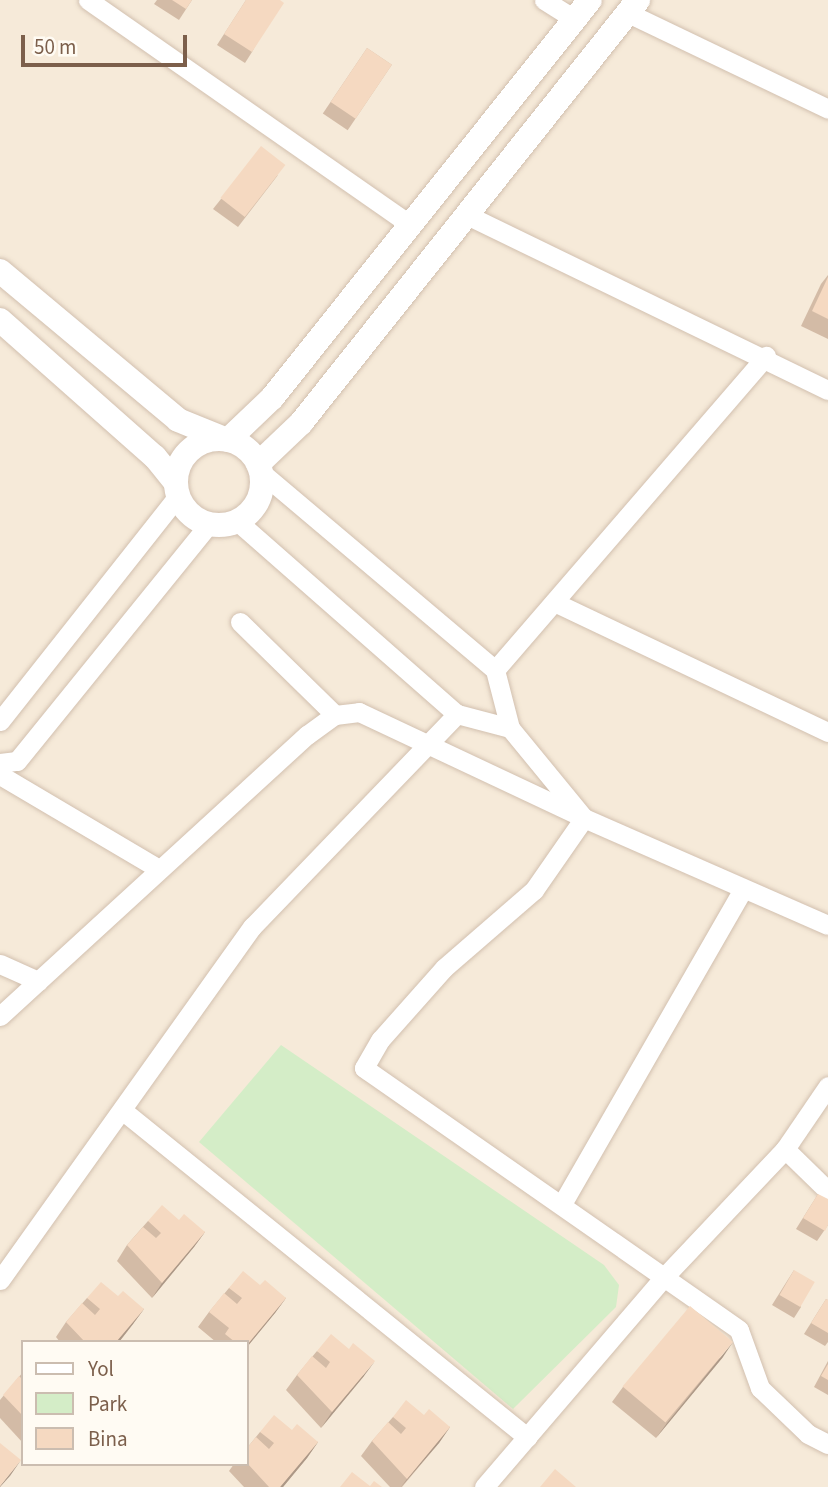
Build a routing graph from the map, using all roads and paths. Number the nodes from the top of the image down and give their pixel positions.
1 (88, 0) edge
2 (544, 0) edge
3 (590, 0) edge
4 (633, 6) edge
5 (574, 19) junction
6 (828, 109) edge
7 (467, 215) junction
8 (410, 225) junction
9 (0, 271) edge
10 (0, 320) edge
11 (766, 356) junction
12 (828, 390) edge
13 (225, 439) junction
14 (260, 469) junction
15 (177, 489) junction
16 (237, 521) junction
17 (209, 524) junction
18 (554, 601) junction
19 (240, 622) dead end
20 (495, 670) junction
21 (457, 714) junction
22 (335, 715) junction
23 (0, 721) edge
24 (510, 728) junction
25 (828, 732) edge
26 (426, 745) junction
27 (0, 764) edge
28 (0, 775) edge
29 (584, 818) junction
30 (159, 869) junction
31 (743, 889) junction
32 (828, 925) edge
33 (0, 964) edge
34 (38, 981) junction
35 (0, 1016) edge
36 (828, 1086) edge
37 (122, 1110) junction
38 (785, 1149) junction
39 (828, 1191) edge
40 (562, 1204) junction
41 (665, 1276) junction
42 (0, 1280) edge
43 (527, 1437) junction
44 (828, 1444) edge
45 (484, 1487) edge

1 - 8 street
2 - 5 street
3 - 5 street
4 - 6 street
4 - 7 street
5 - 8 street
7 - 11 street
7 - 14 street
8 - 13 street
9 - 13 street
10 - 15 street
11 - 12 street
11 - 18 street
13 - 14 street
13 - 15 street
14 - 16 street
14 - 20 street
15 - 17 street
15 - 23 street
16 - 17 street
16 - 21 street
17 - 27 street
18 - 20 street
18 - 25 street
19 - 22 street
20 - 24 street
21 - 24 street
21 - 26 street
22 - 26 street
22 - 30 street
24 - 29 street
26 - 29 street
26 - 37 street
28 - 30 street
29 - 31 street
29 - 40 street
30 - 34 street
31 - 32 street
31 - 40 street
33 - 34 street
34 - 35 street
36 - 38 street
37 - 42 street
37 - 43 street
38 - 39 street
38 - 41 street
40 - 41 street
41 - 43 street
41 - 44 street
43 - 45 street

